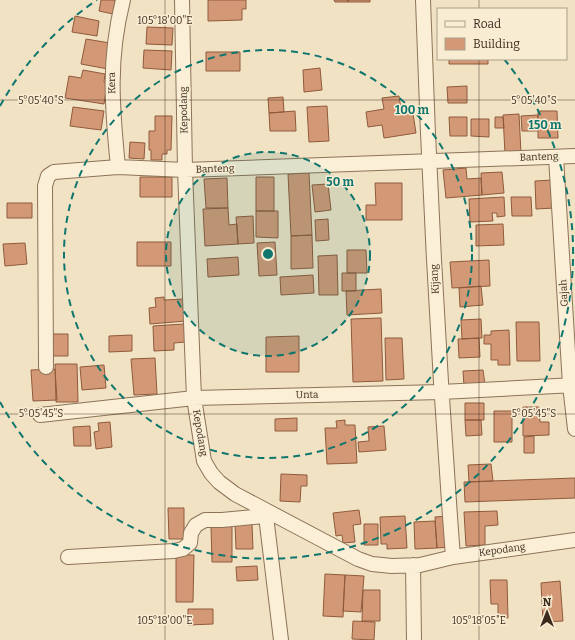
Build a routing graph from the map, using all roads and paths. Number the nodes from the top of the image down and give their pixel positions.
1 (123, 0) edge
2 (182, 0) edge
3 (423, 0) edge
4 (575, 156) edge
5 (556, 157) junction
6 (428, 160) junction
7 (118, 167) junction
8 (185, 170) junction
9 (46, 367) dead end
10 (572, 385) edge
11 (441, 392) junction
12 (194, 398) junction
13 (40, 415) dead end
14 (575, 429) edge
15 (270, 515) junction
16 (575, 540) edge
17 (68, 557) dead end
18 (453, 557) junction
19 (413, 565) junction
20 (281, 640) edge
21 (414, 640) edge

1 - 7 street, Kera
2 - 8 street, Kepodang
3 - 6 street, Kijang
4 - 5 street, Banteng
5 - 6 street, Banteng
5 - 10 street, Gajah
6 - 8 street, Banteng
6 - 11 street, Kijang
7 - 8 street, Banteng
7 - 9 street, Banteng
8 - 12 street, Kepodang
10 - 11 street, Unta
10 - 14 street, Gajah
11 - 12 street, Unta
11 - 18 street, Kijang
12 - 13 street, Unta
12 - 15 street, Kepodang
15 - 17 street
15 - 19 street, Kepodang
15 - 20 street
16 - 18 street, Kepodang
18 - 19 street, Kepodang
19 - 21 street

